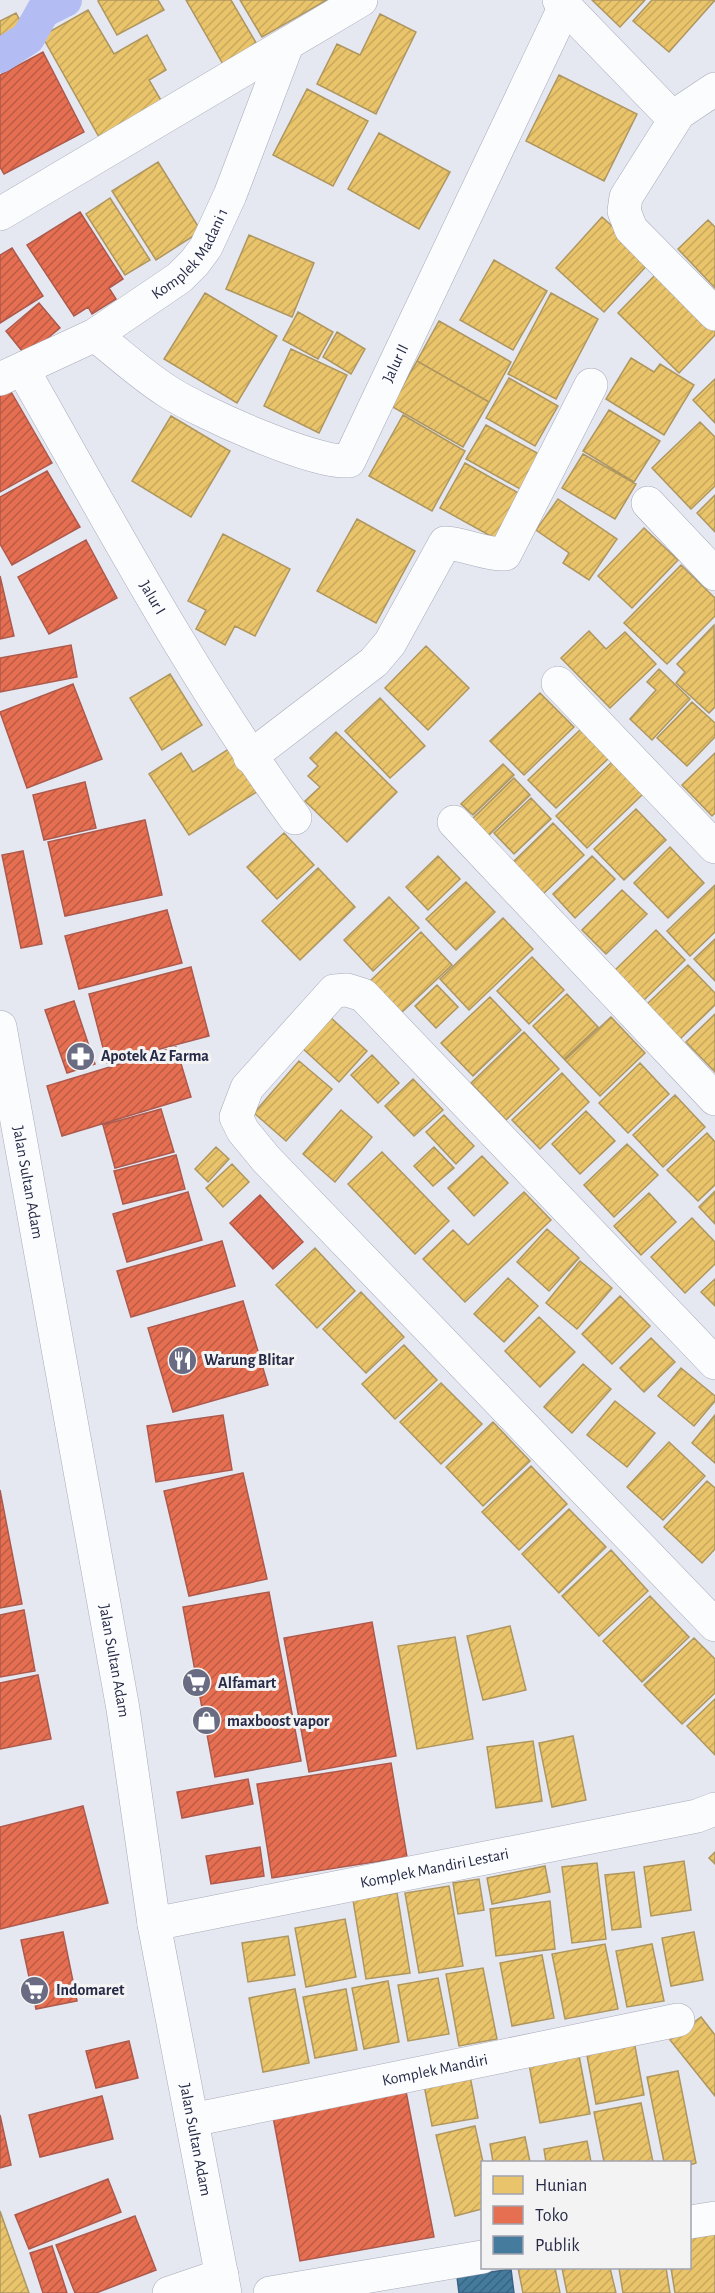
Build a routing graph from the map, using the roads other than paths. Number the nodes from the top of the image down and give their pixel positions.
1 (361, 0) edge
2 (562, 3) edge
3 (287, 45) junction
4 (715, 89) edge
5 (674, 119) junction
6 (0, 214) edge
7 (715, 314) edge
8 (95, 335) junction
9 (11, 374) edge
10 (591, 385) dead end
11 (648, 503) dead end
12 (715, 574) edge
13 (558, 683) dead end
14 (250, 757) junction
15 (295, 818) dead end
16 (454, 822) dead end
17 (715, 847) edge
18 (0, 1027) edge
19 (715, 1099) edge
20 (715, 1363) edge
21 (715, 1625) edge
22 (715, 1809) edge
23 (154, 1924) junction
24 (678, 2020) dead end
25 (192, 2120) junction
26 (715, 2218) edge
27 (691, 2222) edge
28 (481, 2257) edge
29 (224, 2284) edge
30 (169, 2293) edge
31 (270, 2293) edge

1 - 3 street
2 - 5 street
2 - 8 street, Jalur II
3 - 6 street
3 - 8 street, Komplek Madani 1
4 - 5 street
5 - 7 street
8 - 9 street, Komplek Madani 1
9 - 14 street, Jalur I
10 - 14 street
11 - 12 street
13 - 17 street
14 - 15 street, Jalur I
16 - 19 street
18 - 23 street, Jalan Sultan Adam
20 - 21 street
22 - 23 street, Komplek Mandiri Lestari
23 - 25 street, Jalan Sultan Adam
24 - 25 street, Komplek Mandiri
25 - 29 street, Jalan Sultan Adam
26 - 27 street
28 - 31 street
29 - 30 street

